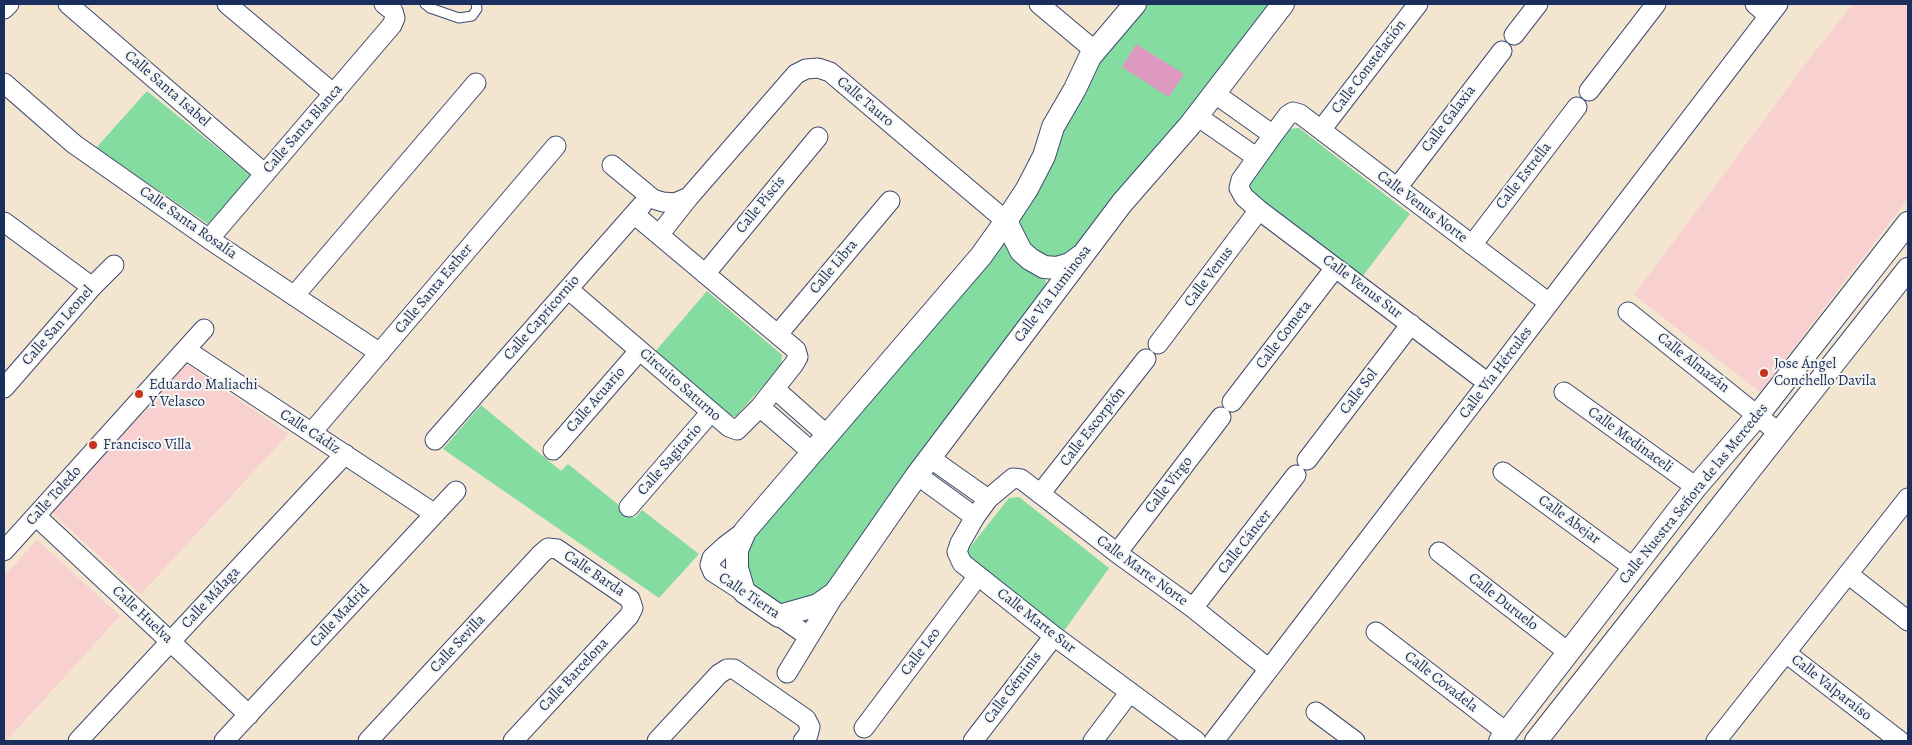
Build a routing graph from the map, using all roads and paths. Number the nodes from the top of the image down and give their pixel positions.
1 (9, 4) edge
2 (68, 4) edge
3 (227, 4) edge
4 (425, 4) edge
5 (476, 4) edge
6 (1039, 4) edge
7 (1135, 4) edge
8 (1283, 4) edge
9 (1418, 4) edge
10 (1538, 4) edge
11 (1656, 4) edge
12 (1767, 8) edge
13 (4, 10) edge
14 (389, 11) edge
15 (1514, 35) dead end
16 (1095, 50) junction
17 (1502, 51) dead end
18 (476, 82) dead end
19 (4, 83) edge
20 (1589, 92) dead end
21 (334, 94) junction
22 (1214, 94) junction
23 (1577, 107) dead end
24 (1197, 116) junction
25 (1321, 130) junction
26 (1272, 135) junction
27 (818, 137) dead end
28 (556, 146) dead end
29 (1256, 157) junction
30 (612, 165) dead end
31 (265, 174) junction
32 (1397, 188) junction
33 (650, 196) junction
34 (689, 197) junction
35 (890, 200) dead end
36 (1260, 210) junction
37 (634, 214) junction
38 (1006, 221) junction
39 (4, 224) edge
40 (1906, 230) edge
41 (659, 235) junction
42 (209, 239) junction
43 (1472, 245) junction
44 (1082, 256) junction
45 (1881, 258) junction
46 (114, 265) dead end
47 (1335, 268) junction
48 (705, 274) junction
49 (1907, 274) edge
50 (92, 287) junction
51 (568, 289) junction
52 (294, 296) junction
53 (1908, 300) edge
54 (1549, 303) junction
55 (1881, 303) junction
56 (1628, 312) dead end
57 (1411, 324) junction
58 (204, 329) dead end
59 (778, 334) junction
60 (1158, 344) dead end
61 (186, 350) junction
62 (639, 351) junction
63 (380, 353) junction
64 (1146, 359) dead end
65 (1488, 382) junction
66 (4, 388) edge
67 (775, 389) junction
68 (1564, 392) dead end
69 (760, 407) junction
70 (1227, 410) joint
71 (711, 412) junction
72 (1758, 414) junction
73 (312, 432) junction
74 (1779, 433) junction
75 (827, 435) junction
76 (435, 440) dead end
77 (553, 450) dead end
78 (812, 452) junction
79 (345, 454) junction
80 (923, 466) junction
81 (1302, 468) joint
82 (1504, 472) dead end
83 (1013, 478) joint
84 (1696, 487) junction
85 (456, 491) dead end
86 (1040, 494) junction
87 (1908, 498) edge
88 (988, 499) junction
89 (630, 507) dead end
90 (435, 514) junction
91 (36, 516) junction
92 (975, 516) junction
93 (548, 548) joint
94 (4, 552) edge
95 (1439, 552) dead end
96 (1117, 553) junction
97 (1634, 568) junction
98 (1848, 574) junction
99 (978, 576) junction
100 (835, 593) junction
101 (633, 608) joint
102 (1193, 608) junction
103 (779, 616) junction
104 (1908, 621) edge
105 (1376, 632) dead end
106 (808, 636) junction
107 (1054, 636) junction
108 (171, 642) junction
109 (1568, 652) junction
110 (1786, 653) junction
111 (1269, 670) junction
112 (787, 672) dead end
113 (1130, 692) junction
114 (1316, 712) dead end
115 (249, 715) junction
116 (864, 728) dead end
117 (806, 734) edge
118 (1503, 737) edge
119 (1725, 738) edge
120 (78, 741) edge
121 (224, 741) edge
122 (368, 741) edge
123 (513, 741) edge
124 (657, 741) edge
125 (973, 741) edge
126 (1093, 741) edge
127 (1196, 741) edge
128 (1214, 741) edge
129 (1355, 741) edge
130 (1536, 741) edge
131 (1900, 741) edge

1 - 13 street
2 - 31 street, Calle Santa Isabel
3 - 21 street
4 - 5 lane
6 - 16 street
7 - 16 street
8 - 22 street, Calle Vía Luminosa
9 - 25 street, Calle Constelación
10 - 15 street
11 - 20 street
12 - 54 street, Calle Vía Hércules
14 - 21 street, Calle Santa Blanca
16 - 38 street
17 - 32 street, Calle Galaxia
18 - 52 street
19 - 42 street, Calle Santa Rosalía
21 - 31 street, Calle Santa Blanca
22 - 24 street, Calle Vía Luminosa
22 - 26 street
23 - 43 street, Calle Estrella
24 - 29 street
24 - 44 street, Calle Vía Luminosa
25 - 26 street, Calle Venus Norte
25 - 32 street, Calle Venus Norte
26 - 29 street
27 - 48 street, Calle Piscis
28 - 63 street, Calle Santa Esther
29 - 36 street, Calle Venus Sur
30 - 33 street
31 - 42 street, Calle Santa Blanca
32 - 43 street, Calle Venus Norte
33 - 34 street
33 - 37 street, Calle Capricornio
34 - 38 street, Calle Tauro
34 - 41 street, Calle Tauro
35 - 59 street, Calle Libra
36 - 47 street, Calle Venus Sur
36 - 60 street, Calle Venus
37 - 41 street, Circuito Saturno
37 - 51 street, Calle Capricornio
38 - 44 street
38 - 75 street
39 - 50 street
40 - 45 street, Calle Nuestra Señora de las Mercedes
41 - 48 street, Circuito Saturno
42 - 52 street, Calle Santa Rosalía
43 - 54 street, Calle Venus Norte
44 - 80 street, Calle Vía Luminosa
45 - 49 street
45 - 72 street, Calle Nuestra Señora de las Mercedes
46 - 50 street, Calle San Leonel
47 - 57 street, Calle Venus Sur
47 - 70 street, Calle Cometa
48 - 59 street, Circuito Saturno
49 - 55 street, Calle Nuestra Señora de las Mercedes
50 - 66 street, Calle San Leonel
51 - 62 street, Circuito Saturno
51 - 76 street, Calle Capricornio
52 - 63 street, Calle Santa Rosalía
53 - 55 street
54 - 65 street, Calle Vía Hércules
55 - 74 street, Calle Nuestra Señora de las Mercedes
56 - 72 street, Calle Almazán
57 - 65 street, Calle Venus Sur
57 - 81 street, Calle Sol
58 - 61 street, Calle Toledo
59 - 67 street, Circuito Saturno
61 - 73 street, Calle Cádiz
61 - 91 street, Calle Toledo
62 - 71 street, Circuito Saturno
62 - 77 street, Calle Acuario
63 - 73 street, Calle Santa Esther
64 - 86 street, Calle Escorpión
65 - 111 street, Calle Vía Hércules
67 - 69 street, Circuito Saturno
67 - 75 street
68 - 84 street, Calle Medinaceli
69 - 71 street, Circuito Saturno
69 - 78 street
70 - 96 street, Calle Virgo
71 - 89 street, Calle Sagitario
72 - 74 street, Calle Almazán
72 - 84 street, Calle Nuestra Señora de las Mercedes
73 - 79 street, Calle Cádiz
74 - 130 street, Calle Nuestra Señora de las Mercedes
75 - 78 street
78 - 103 street, Calle Tierra
79 - 90 street, Calle Cádiz
79 - 108 street, Calle Málaga
80 - 88 street
80 - 92 street
80 - 100 street, Calle Vía Luminosa
81 - 102 street, Calle Cáncer
82 - 97 street, Calle Abejar
83 - 86 street, Calle Marte Norte
83 - 88 street, Calle Marte Sur
84 - 97 street, Calle Nuestra Señora de las Mercedes
85 - 90 street, Calle Madrid
86 - 96 street, Calle Marte Norte
87 - 98 street
88 - 92 street, Calle Marte Sur
90 - 115 street, Calle Madrid
91 - 94 street, Calle Toledo
91 - 108 street, Calle Huelva
92 - 99 street, Calle Marte Sur
93 - 101 street, Calle Barda
93 - 122 street, Calle Sevilla
95 - 109 street, Calle Duruelo
96 - 102 street, Calle Marte Norte
97 - 109 street, Calle Nuestra Señora de las Mercedes
98 - 104 street
98 - 110 street
99 - 107 street, Calle Marte Sur
99 - 116 street, Calle Leo
100 - 103 street, Calle Vía Luminosa
100 - 106 street, Calle Vía Luminosa
101 - 123 street, Calle Barcelona
102 - 111 street, Calle Marte Norte
103 - 106 street, Calle Tierra
105 - 118 street, Calle Covadela
106 - 112 street, Calle Vía Luminosa
107 - 113 street, Calle Marte Sur
107 - 125 street, Calle Géminis
108 - 115 street, Calle Huelva
108 - 120 street, Calle Málaga
109 - 118 street, Calle Nuestra Señora de las Mercedes
110 - 119 street
110 - 131 street, Calle Valparaíso
111 - 128 street, Calle Vía Hércules
113 - 126 street
113 - 127 street, Calle Marte Sur
114 - 129 street
115 - 121 street, Calle Madrid
117 - 124 street

